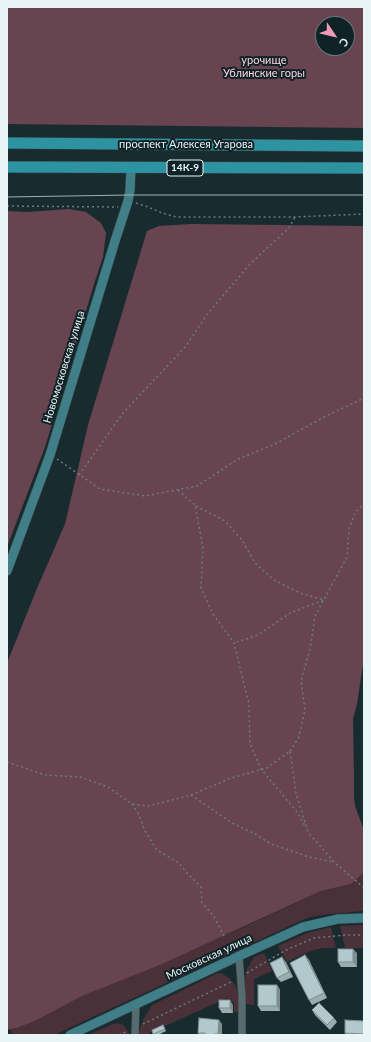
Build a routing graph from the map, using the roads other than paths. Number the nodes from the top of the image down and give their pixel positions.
1 (7, 143) edge
2 (364, 146) edge
3 (7, 167) edge
4 (131, 167) junction
5 (364, 168) edge
6 (7, 571) edge
7 (364, 918) edge
8 (239, 956) junction
9 (136, 1004) junction
10 (70, 1035) edge
11 (135, 1035) edge
12 (242, 1035) edge

1 - 2 main road, проспект Алексея Угарова
3 - 4 main road, 14К-9
4 - 5 main road, 14К-9
4 - 6 street, Новомосковская улица
7 - 8 street, Московская улица
8 - 9 street, Московская улица
8 - 12 street
9 - 10 street, Московская улица
9 - 11 street

